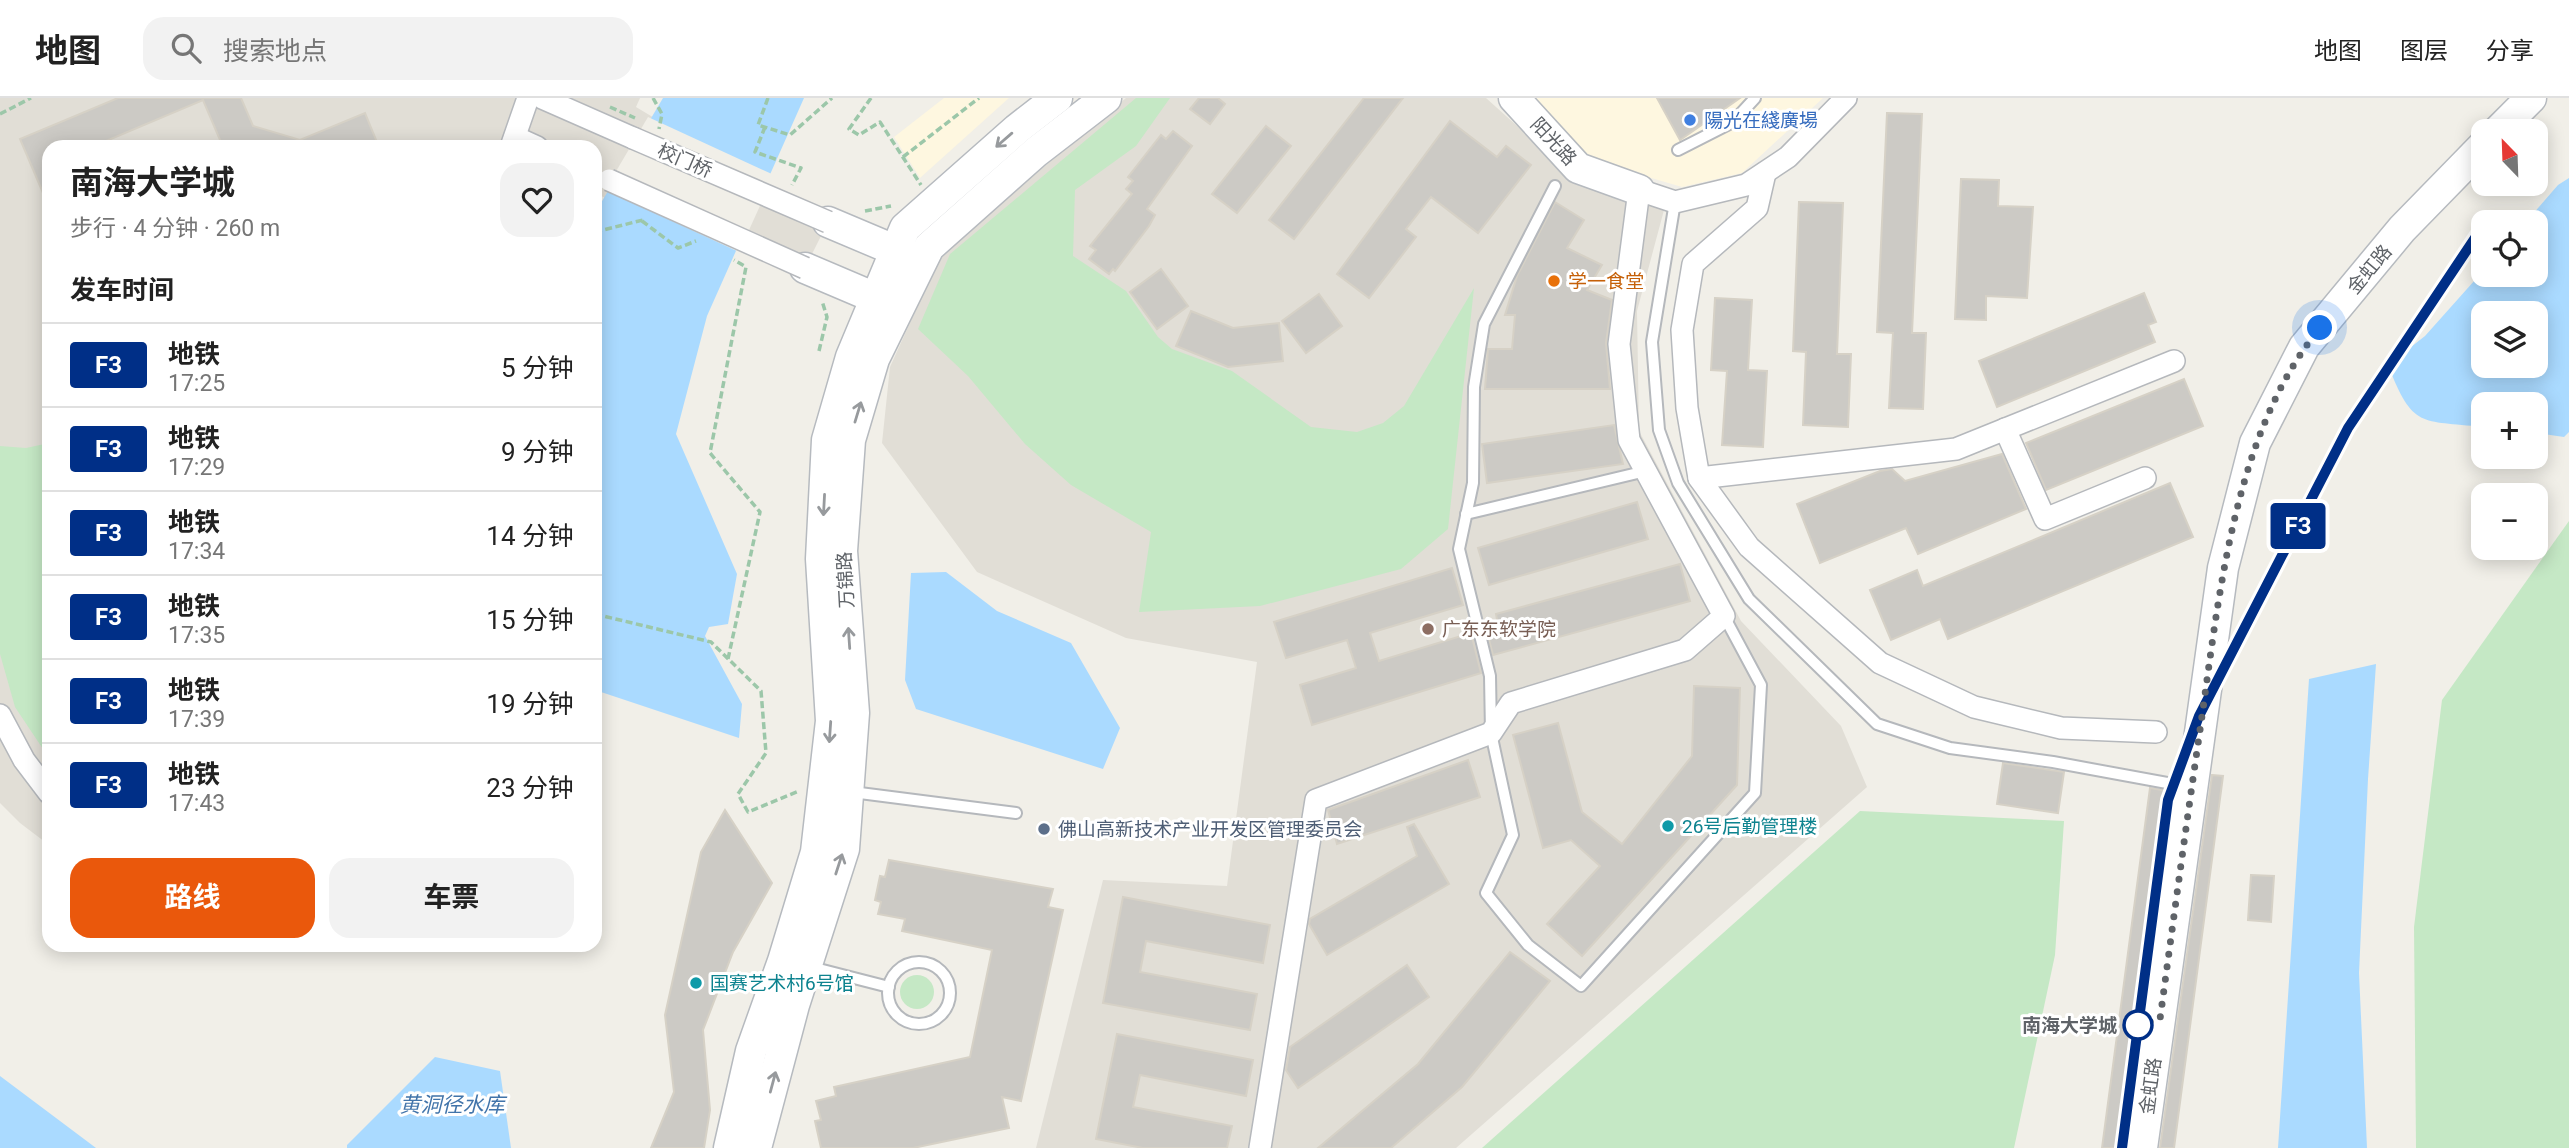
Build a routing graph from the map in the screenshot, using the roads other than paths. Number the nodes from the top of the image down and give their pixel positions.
1 (528, 98) edge
2 (542, 98) edge
3 (1057, 98) edge
4 (1106, 98) edge
5 (1514, 98) edge
6 (1755, 98) edge
7 (1846, 98) edge
8 (2531, 98) edge
9 (2510, 119) edge
10 (514, 140) edge
11 (1678, 150) dead end
12 (2471, 158) edge
13 (1765, 173) junction
14 (602, 177) edge
15 (1555, 186) dead end
16 (1639, 190) junction
17 (1675, 202) junction
18 (828, 222) joint
19 (907, 256) junction
20 (805, 268) joint
21 (887, 303) junction
22 (2174, 361) dead end
23 (2005, 429) junction
24 (1646, 471) junction
25 (1699, 478) junction
26 (2145, 478) dead end
27 (1466, 514) junction
28 (1724, 616) junction
29 (0, 715) edge
30 (2156, 732) dead end
31 (1491, 733) junction
32 (42, 784) edge
33 (837, 786) junction
34 (2192, 787) junction
35 (1016, 813) dead end
36 (795, 964) junction
37 (889, 987) junction
38 (729, 1148) edge
39 (756, 1148) edge
40 (1261, 1148) edge
41 (2142, 1148) edge

1 - 10 street
2 - 18 street, 校门桥, bridge
3 -> 19 street, 万锦路
4 - 19 street, 万锦路
5 - 16 street, 阳光路
6 - 11 lane
7 - 13 street
8 - 9 street
12 - 34 street, 金虹路
13 - 17 street
13 - 25 street
14 - 20 street, bridge
15 - 27 lane
16 - 17 street
16 - 24 street
17 - 34 lane
18 - 19 street
19 - 21 street, 万锦路
20 - 21 street
21 - 33 street, 万锦路
22 - 23 street
23 - 25 street
23 - 26 street
24 - 27 lane
24 - 28 street
25 - 30 street
27 - 31 lane
28 - 31 street
28 - 31 lane
29 - 32 street
31 - 40 street
33 - 35 lane
33 - 36 street, 万锦路
34 - 41 street, 金虹路
36 - 37 lane
36 - 38 street, 万锦路
39 -> 36 street, 万锦路
37 - 37 lane

